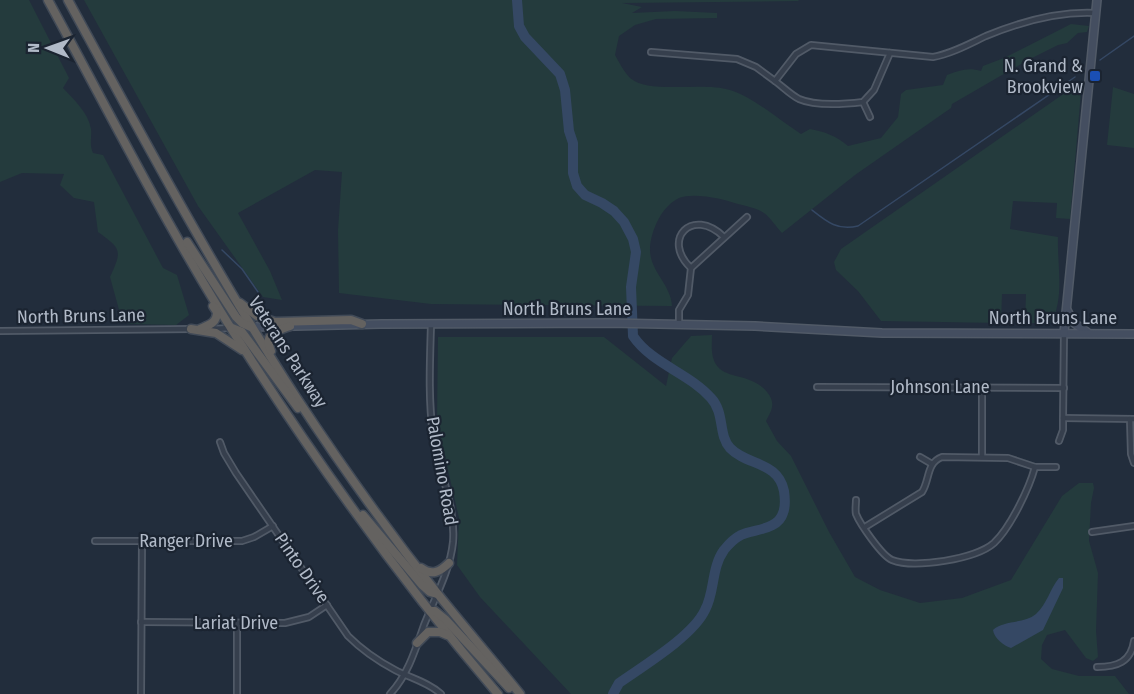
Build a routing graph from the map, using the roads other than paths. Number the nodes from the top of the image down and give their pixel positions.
1 (48, 0) edge
2 (68, 0) edge
3 (1097, 0) edge
4 (1096, 13) junction
5 (651, 52) dead end
6 (890, 53) junction
7 (775, 81) junction
8 (863, 102) junction
9 (870, 117) dead end
10 (157, 200) junction
11 (747, 217) dead end
12 (178, 236) junction
13 (724, 237) junction
14 (691, 268) junction
15 (234, 297) junction
16 (1067, 307) junction
17 (362, 324) junction
18 (431, 324) junction
19 (679, 324) junction
20 (290, 326) junction
21 (251, 327) junction
22 (232, 328) junction
23 (195, 329) junction
24 (0, 331) edge
25 (1064, 333) junction
26 (1091, 333) junction
27 (1134, 334) edge
28 (247, 354) junction
29 (817, 387) dead end
30 (982, 388) junction
31 (1064, 388) junction
32 (1064, 418) junction
33 (1132, 419) edge
34 (316, 426) junction
35 (324, 438) junction
36 (1059, 441) dead end
37 (220, 442) dead end
38 (921, 457) dead end
39 (982, 458) junction
40 (1134, 463) edge
41 (932, 464) junction
42 (1035, 467) junction
43 (1056, 467) dead end
44 (331, 479) junction
45 (856, 500) dead end
46 (273, 526) junction
47 (1134, 526) edge
48 (865, 527) junction
49 (1092, 532) dead end
50 (95, 541) dead end
51 (142, 541) junction
52 (413, 561) junction
53 (448, 563) junction
54 (437, 594) junction
55 (327, 605) junction
56 (430, 611) junction
57 (141, 622) junction
58 (237, 623) junction
59 (448, 635) junction
60 (1134, 641) edge
61 (417, 643) junction
62 (1097, 667) dead end
63 (404, 674) junction
64 (141, 694) edge
65 (237, 694) edge
66 (390, 694) edge
67 (441, 694) edge
68 (498, 694) edge
69 (516, 694) edge
70 (520, 694) edge

1 - 10 highway, Veterans Parkway
2 - 15 highway, Veterans Parkway
3 - 4 main road
4 - 6 street
4 - 16 main road
5 - 7 street
6 - 7 street
6 - 8 street
7 - 8 street
8 - 9 street
10 - 12 highway, Veterans Parkway
10 - 21 highway
11 - 13 street
12 - 22 highway, Veterans Parkway
12 - 23 highway
13 - 14 street
13 - 14 street
14 - 19 street
15 - 17 highway
15 - 21 highway, Veterans Parkway
16 - 25 main road
16 - 26 main road
17 - 18 main road, North Bruns Lane
17 - 20 main road, North Bruns Lane
18 - 19 main road, North Bruns Lane
18 - 53 street, Palomino Road
19 - 25 main road, North Bruns Lane
20 - 21 main road, North Bruns Lane
20 - 34 highway
21 - 22 main road, North Bruns Lane
21 - 34 highway, Veterans Parkway
22 - 23 street, North Bruns Lane
22 - 28 highway, Veterans Parkway
22 - 35 highway
23 - 24 street, North Bruns Lane
23 - 28 highway
25 - 26 main road, North Bruns Lane
25 - 31 street
26 - 27 main road, North Bruns Lane
28 - 44 highway, Veterans Parkway
29 - 30 street, Johnson Lane
30 - 31 street, Johnson Lane
30 - 39 street
31 - 32 street
32 - 33 street
32 - 36 street
33 - 40 street
34 - 35 highway, Veterans Parkway
35 - 52 highway, Veterans Parkway
37 - 46 street, Pinto Drive
38 - 41 street
39 - 41 street
39 - 42 street
41 - 48 street
42 - 43 street
42 - 48 street
44 - 54 highway
44 - 56 highway, Veterans Parkway
45 - 48 street
46 - 51 street, Ranger Drive
46 - 55 street, Pinto Drive
47 - 49 street
50 - 51 street, Ranger Drive
51 - 57 street
52 - 53 highway
52 - 54 highway, Veterans Parkway
53 - 54 street, Palomino Road
54 - 56 street, Palomino Road
54 - 70 highway, Veterans Parkway
55 - 58 street, Lariat Drive
55 - 63 street, Pinto Drive
56 - 59 highway, Veterans Parkway
56 - 61 street, Palomino Road
56 - 69 highway
57 - 58 street, Lariat Drive
57 - 64 street
58 - 65 street
59 - 61 highway
59 - 68 highway, Veterans Parkway
60 - 62 street
61 - 63 street, Palomino Road
63 - 66 street, Palomino Road
63 - 67 street

